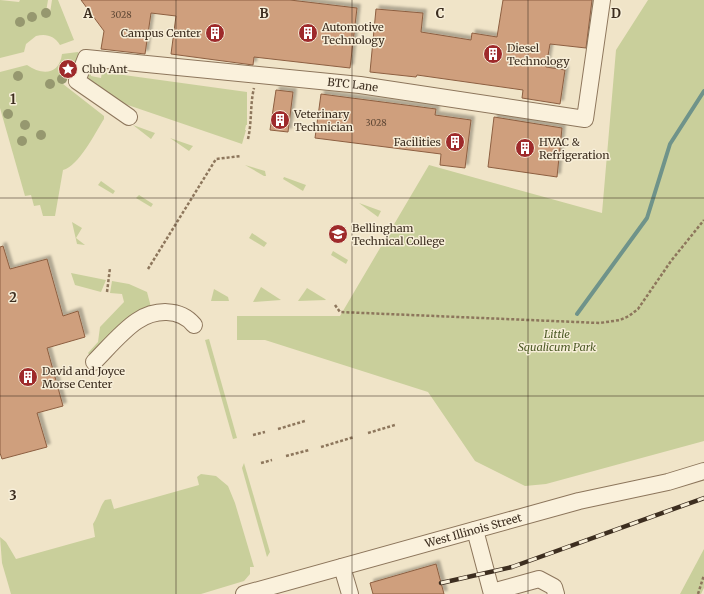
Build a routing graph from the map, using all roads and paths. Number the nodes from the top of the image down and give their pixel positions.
1 (602, 0) edge
2 (252, 97) dead end
3 (129, 117) dead end
4 (248, 139) dead end
5 (241, 156) dead end
6 (704, 220) edge
7 (110, 268) dead end
8 (148, 269) dead end
9 (107, 292) dead end
10 (335, 305) dead end
11 (194, 325) dead end
12 (94, 362) dead end
13 (305, 421) dead end
14 (395, 425) dead end
15 (278, 429) dead end
16 (265, 432) dead end
17 (368, 433) dead end
18 (253, 436) dead end
19 (354, 437) dead end
20 (321, 446) dead end
21 (309, 450) dead end
22 (286, 456) dead end
23 (272, 460) dead end
24 (261, 463) dead end
25 (704, 471) edge
26 (475, 530) junction
27 (342, 567) junction
28 (704, 575) edge
29 (267, 591) edge
30 (492, 593) edge
31 (244, 594) edge
32 (350, 594) edge
33 (556, 594) edge
34 (698, 594) edge

1 - 3 street, BTC Lane
2 - 4 path
5 - 8 path
6 - 10 path
7 - 9 path
11 - 12 street
13 - 15 path
14 - 17 path
16 - 18 path
19 - 20 path
21 - 22 path
23 - 24 path
25 - 26 street, West Illinois Street
26 - 27 street, West Illinois Street
26 - 30 street
27 - 29 street, West Illinois Street
27 - 32 street
28 - 34 path
29 - 31 street, West Illinois Street
30 - 33 street

